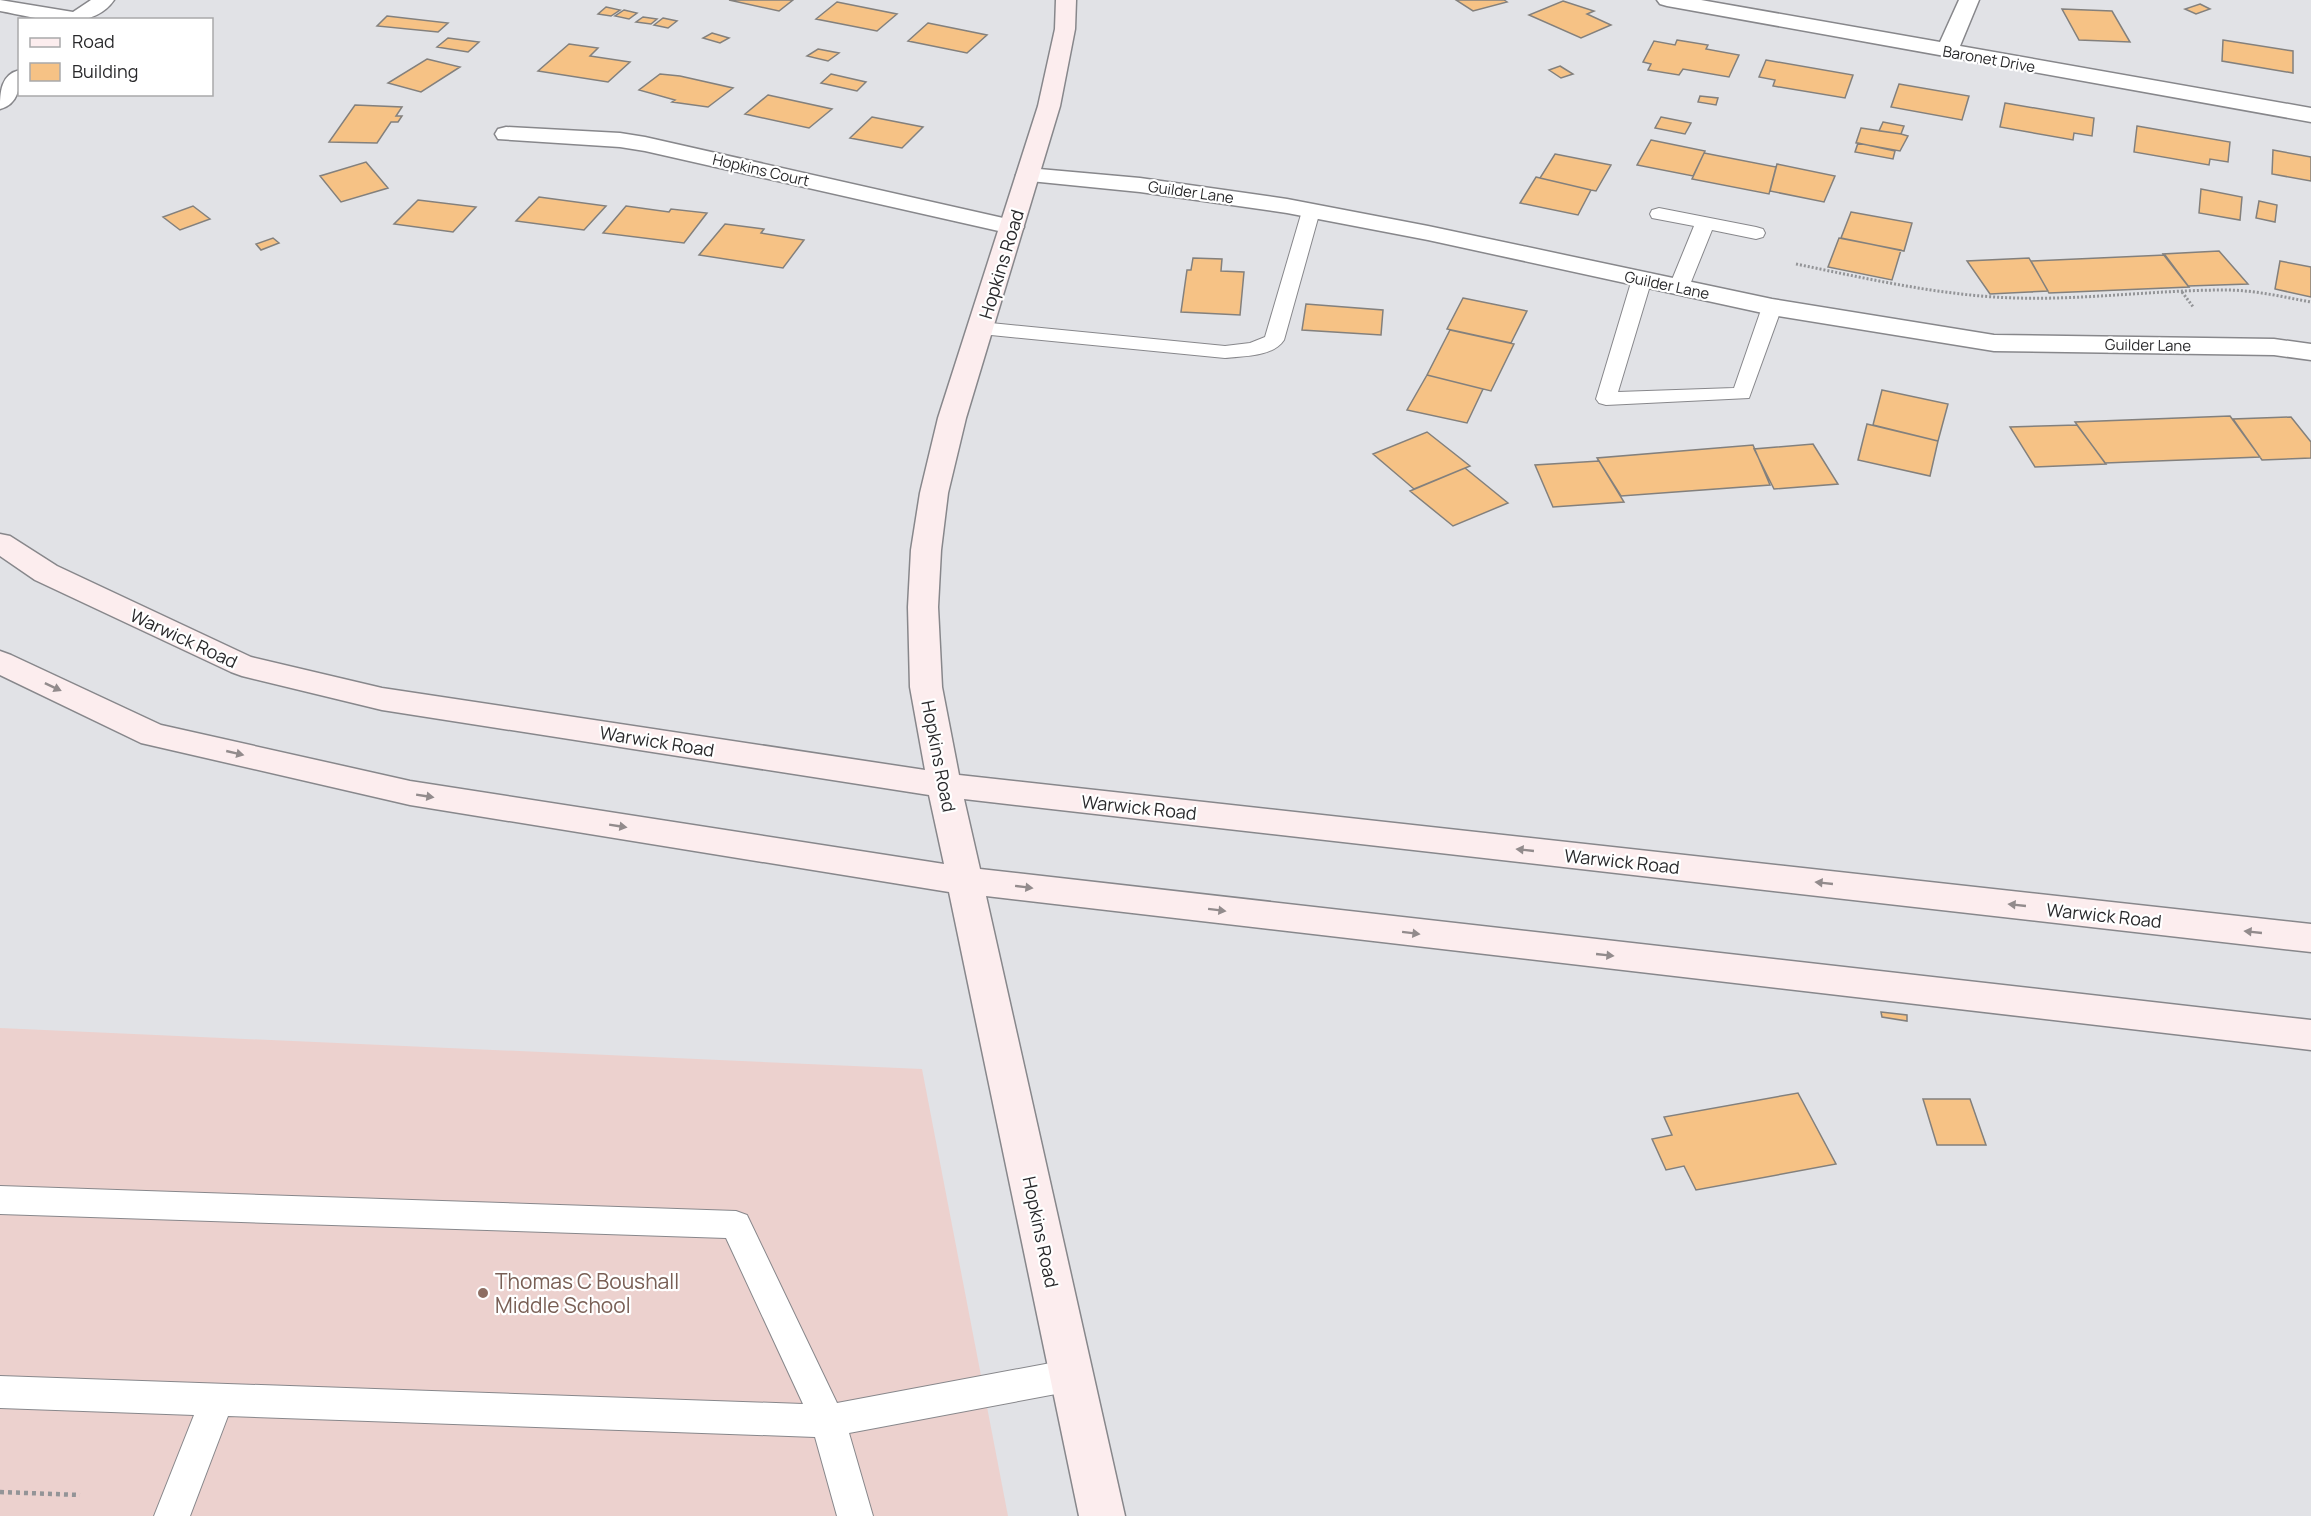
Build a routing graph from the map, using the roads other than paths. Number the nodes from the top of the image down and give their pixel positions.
1 (104, 0) edge
2 (1066, 0) edge
3 (1667, 0) edge
4 (1969, 0) edge
5 (0, 5) edge
6 (71, 18) edge
7 (77, 18) edge
8 (1947, 51) junction
9 (18, 79) edge
10 (0, 102) edge
11 (2311, 115) edge
12 (506, 134) dead end
13 (1028, 175) junction
14 (1311, 211) junction
15 (1659, 214) dead end
16 (1705, 223) junction
17 (1012, 227) junction
18 (1756, 233) dead end
19 (1642, 279) junction
20 (1679, 287) junction
21 (1772, 307) junction
22 (981, 328) junction
23 (2311, 352) edge
24 (0, 543) edge
25 (0, 662) edge
26 (944, 785) junction
27 (966, 881) junction
28 (2311, 938) edge
29 (2311, 1035) edge
30 (0, 1200) edge
31 (1071, 1375) junction
32 (0, 1392) edge
33 (217, 1400) junction
34 (828, 1421) junction
35 (172, 1516) edge
36 (855, 1516) edge
37 (1102, 1516) edge

1 - 7 street
2 - 13 main road, Hopkins Road
3 - 8 street, Baronet Drive
4 - 8 street
5 - 6 street
8 - 11 street, Baronet Drive
9 - 10 street
12 - 17 street, Hopkins Court
13 - 14 street, Guilder Lane
13 - 17 main road, Hopkins Road
14 - 19 street, Guilder Lane
14 - 22 lane
15 - 16 lane
16 - 18 lane
16 - 20 lane
17 - 22 main road, Hopkins Road
19 - 20 street, Guilder Lane
19 - 21 lane
20 - 21 street, Guilder Lane
21 - 23 street, Guilder Lane
22 - 26 main road, Hopkins Road
24 - 26 main road, Warwick Road
25 -> 27 main road
26 - 27 main road, Hopkins Road
28 -> 26 main road, Warwick Road
27 -> 29 main road
27 - 31 main road, Hopkins Road
30 - 34 lane
31 - 34 lane
31 - 37 main road, Hopkins Road
32 - 33 lane
33 - 34 lane
33 - 35 lane
34 - 36 lane

